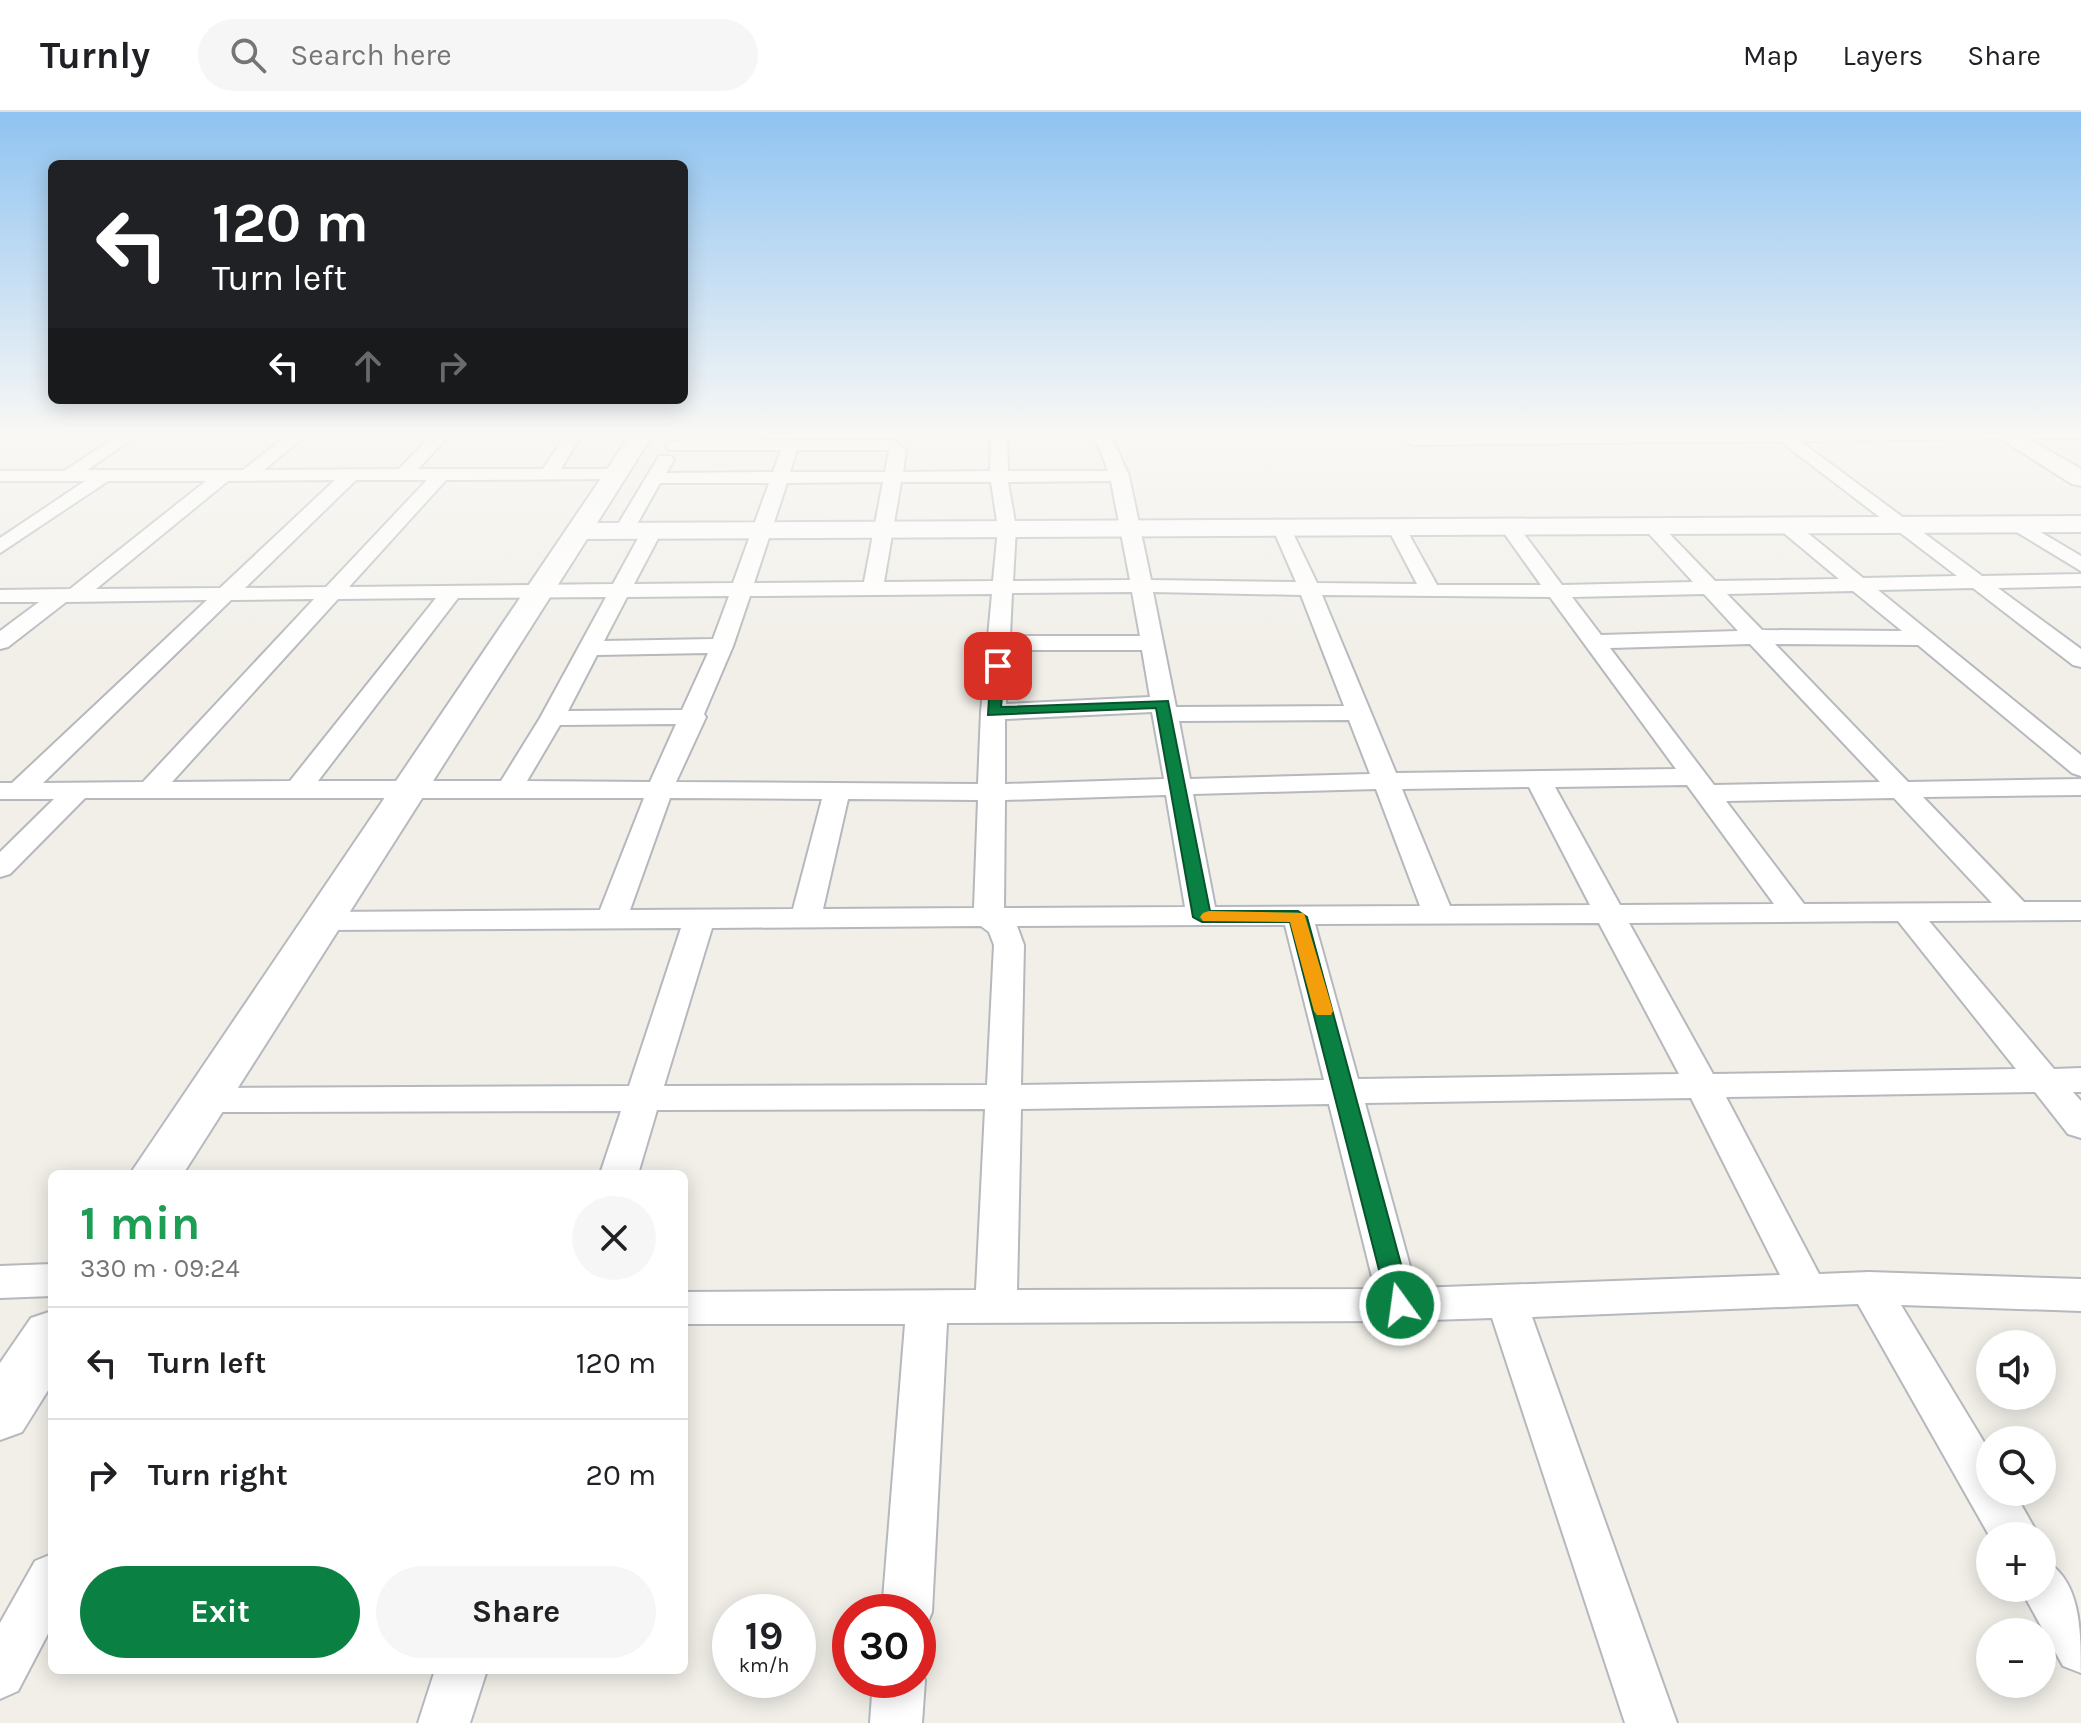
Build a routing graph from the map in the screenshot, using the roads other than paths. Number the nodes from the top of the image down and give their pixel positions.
1 (60, 506) edge
2 (186, 506) edge
3 (319, 506) edge
4 (413, 506) edge
5 (596, 506) edge
6 (639, 506) edge
7 (769, 506) edge
8 (888, 506) edge
9 (1004, 506) edge
10 (1126, 506) edge
11 (1876, 506) edge
12 (2017, 524) junction
13 (2081, 524) edge
14 (1650, 525) junction
15 (1786, 525) junction
16 (1901, 525) junction
17 (1508, 526) junction
18 (1281, 527) junction
19 (1396, 527) junction
20 (1007, 528) junction
21 (1131, 528) junction
22 (760, 530) junction
23 (884, 530) junction
24 (580, 531) junction
25 (624, 531) junction
26 (652, 531) junction
27 (0, 547) edge
28 (2081, 565) edge
29 (2081, 580) edge
30 (1977, 582) junction
31 (1707, 585) junction
32 (1859, 585) junction
33 (1142, 586) junction
34 (1001, 587) junction
35 (873, 588) junction
36 (1309, 588) junction
37 (1555, 589) junction
38 (741, 590) junction
39 (1430, 590) junction
40 (539, 591) junction
41 (620, 591) junction
42 (333, 594) junction
43 (227, 595) junction
44 (0, 596) edge
45 (70, 602) junction
46 (443, 604) junction
47 (316, 613) junction
48 (207, 614) junction
49 (1757, 637) junction
50 (1923, 638) junction
51 (0, 642) edge
52 (1594, 642) junction
53 (1000, 643) junction
54 (1152, 643) junction
55 (722, 646) junction
56 (590, 648) junction
57 (2081, 660) edge
58 (1164, 709) junction
59 (993, 712) junction
60 (1356, 713) junction
61 (694, 717) junction
62 (552, 718) junction
63 (2081, 768) edge
64 (1537, 778) junction
65 (1384, 781) junction
66 (1701, 785) junction
67 (1179, 787) junction
68 (2081, 787) edge
69 (410, 788) junction
70 (509, 789) junction
71 (660, 789) junction
72 (78, 790) junction
73 (150, 790) junction
74 (297, 790) junction
75 (10, 791) edge
76 (837, 791) junction
77 (1902, 791) junction
78 (991, 792) junction
79 (0, 868) edge
80 (2016, 911) junction
81 (2081, 911) edge
82 (1906, 912) junction
83 (1796, 913) junction
84 (1609, 914) junction
85 (1439, 915) junction
86 (1202, 917) junction
87 (1298, 917) junction
88 (989, 918) junction
89 (806, 919) junction
90 (699, 920) junction
91 (322, 921) junction
92 (611, 921) junction
93 (2046, 1080) junction
94 (2081, 1080) edge
95 (1701, 1085) junction
96 (1345, 1090) junction
97 (644, 1097) junction
98 (1002, 1097) junction
99 (205, 1100) junction
100 (2081, 1125) edge
101 (159, 1170) edge
102 (620, 1170) edge
103 (48, 1280) edge
104 (2, 1283) edge
105 (1869, 1288) junction
106 (1807, 1290) junction
107 (2081, 1295) edge
108 (1506, 1300) junction
109 (1400, 1305) junction
110 (996, 1306) junction
111 (688, 1308) edge
112 (927, 1308) junction
113 (48, 1341) edge
114 (0, 1413) edge
115 (2007, 1522) edge
116 (48, 1584) edge
117 (908, 1594) edge
118 (2054, 1602) edge
119 (2081, 1648) edge
120 (0, 1673) edge
121 (460, 1674) edge
122 (898, 1698) edge
123 (444, 1723) edge
124 (896, 1723) edge
125 (1651, 1723) edge

1 - 27 street
2 - 45 street
3 - 43 street
4 - 42 street
5 - 24 street
6 - 25 street
7 - 22 street
8 - 23 street
9 - 20 street
10 - 21 street
11 - 16 street
12 - 13 street
12 - 16 street
12 - 28 street
14 - 15 street
14 - 17 street
14 - 31 street
15 - 16 street
15 - 32 street
16 - 30 street
17 - 19 street
17 - 37 street
18 - 19 street
18 - 21 street
18 - 36 street
19 - 39 street
20 - 21 street
20 - 23 street
20 - 34 street
21 - 33 street
22 - 23 street
22 - 26 street
22 - 38 street
23 - 35 street
24 - 25 street
24 - 40 street
25 - 26 street
26 - 41 street
29 - 30 street
30 - 32 street
30 - 57 street
31 - 32 street
31 - 37 street
31 - 49 street
32 - 50 street
33 - 34 street
33 - 36 street
33 - 54 street
34 - 35 street
34 - 53 street
35 - 38 street
36 - 39 street
36 - 60 street
37 - 39 street
37 - 52 street
38 - 41 street
38 - 55 street
40 - 41 street
40 - 46 street
40 - 69 street
41 - 56 street
42 - 43 street
42 - 46 street
42 - 47 street
43 - 45 street
43 - 48 street
44 - 45 street
45 - 48 street
45 - 51 street
46 - 47 street
46 - 74 street
47 - 48 street
47 - 73 street
48 - 75 street
49 - 50 street
49 - 52 street
49 - 77 street
50 - 63 street
52 - 66 street
53 - 54 street
53 - 59 street
54 - 58 street
55 - 56 street
55 - 61 street
56 - 62 street
58 - 59 street
58 - 60 street
58 - 67 street
59 - 78 street
60 - 65 street
61 - 62 street
61 - 71 street
62 - 70 street
64 - 65 street
64 - 66 street
64 - 84 street
65 - 67 street
65 - 85 street
66 - 77 street
66 - 83 street
67 - 78 street
67 - 86 street
68 - 77 street
69 - 70 street
69 - 74 street
69 - 91 street
70 - 71 street
71 - 76 street
71 - 92 street
72 - 73 street
72 - 75 street
72 - 79 street
73 - 74 street
76 - 78 street
76 - 89 street
77 - 80 street
78 - 88 street
80 - 81 street
80 - 82 street
82 - 83 street
82 - 93 street
83 - 84 street
84 - 85 street
84 - 95 street
85 - 87 street
86 - 87 street
86 - 88 street
87 - 96 street
88 - 89 street
88 - 98 street
89 - 90 street
90 - 92 street
90 - 97 street
91 - 92 street
91 - 99 street
93 - 94 street
93 - 95 street
93 - 100 street
95 - 96 street
95 - 106 street
96 - 98 street
96 - 109 street
97 - 98 street
97 - 99 street
97 - 102 street
98 - 110 street
99 - 101 street
103 - 104 street
105 - 106 street
105 - 107 street
105 - 115 street
106 - 108 street
108 - 109 street
108 - 125 street
109 - 110 street
110 - 112 street
111 - 112 street
112 - 117 street
113 - 114 street
116 - 120 street
118 - 119 street
121 - 123 street
122 - 124 street

